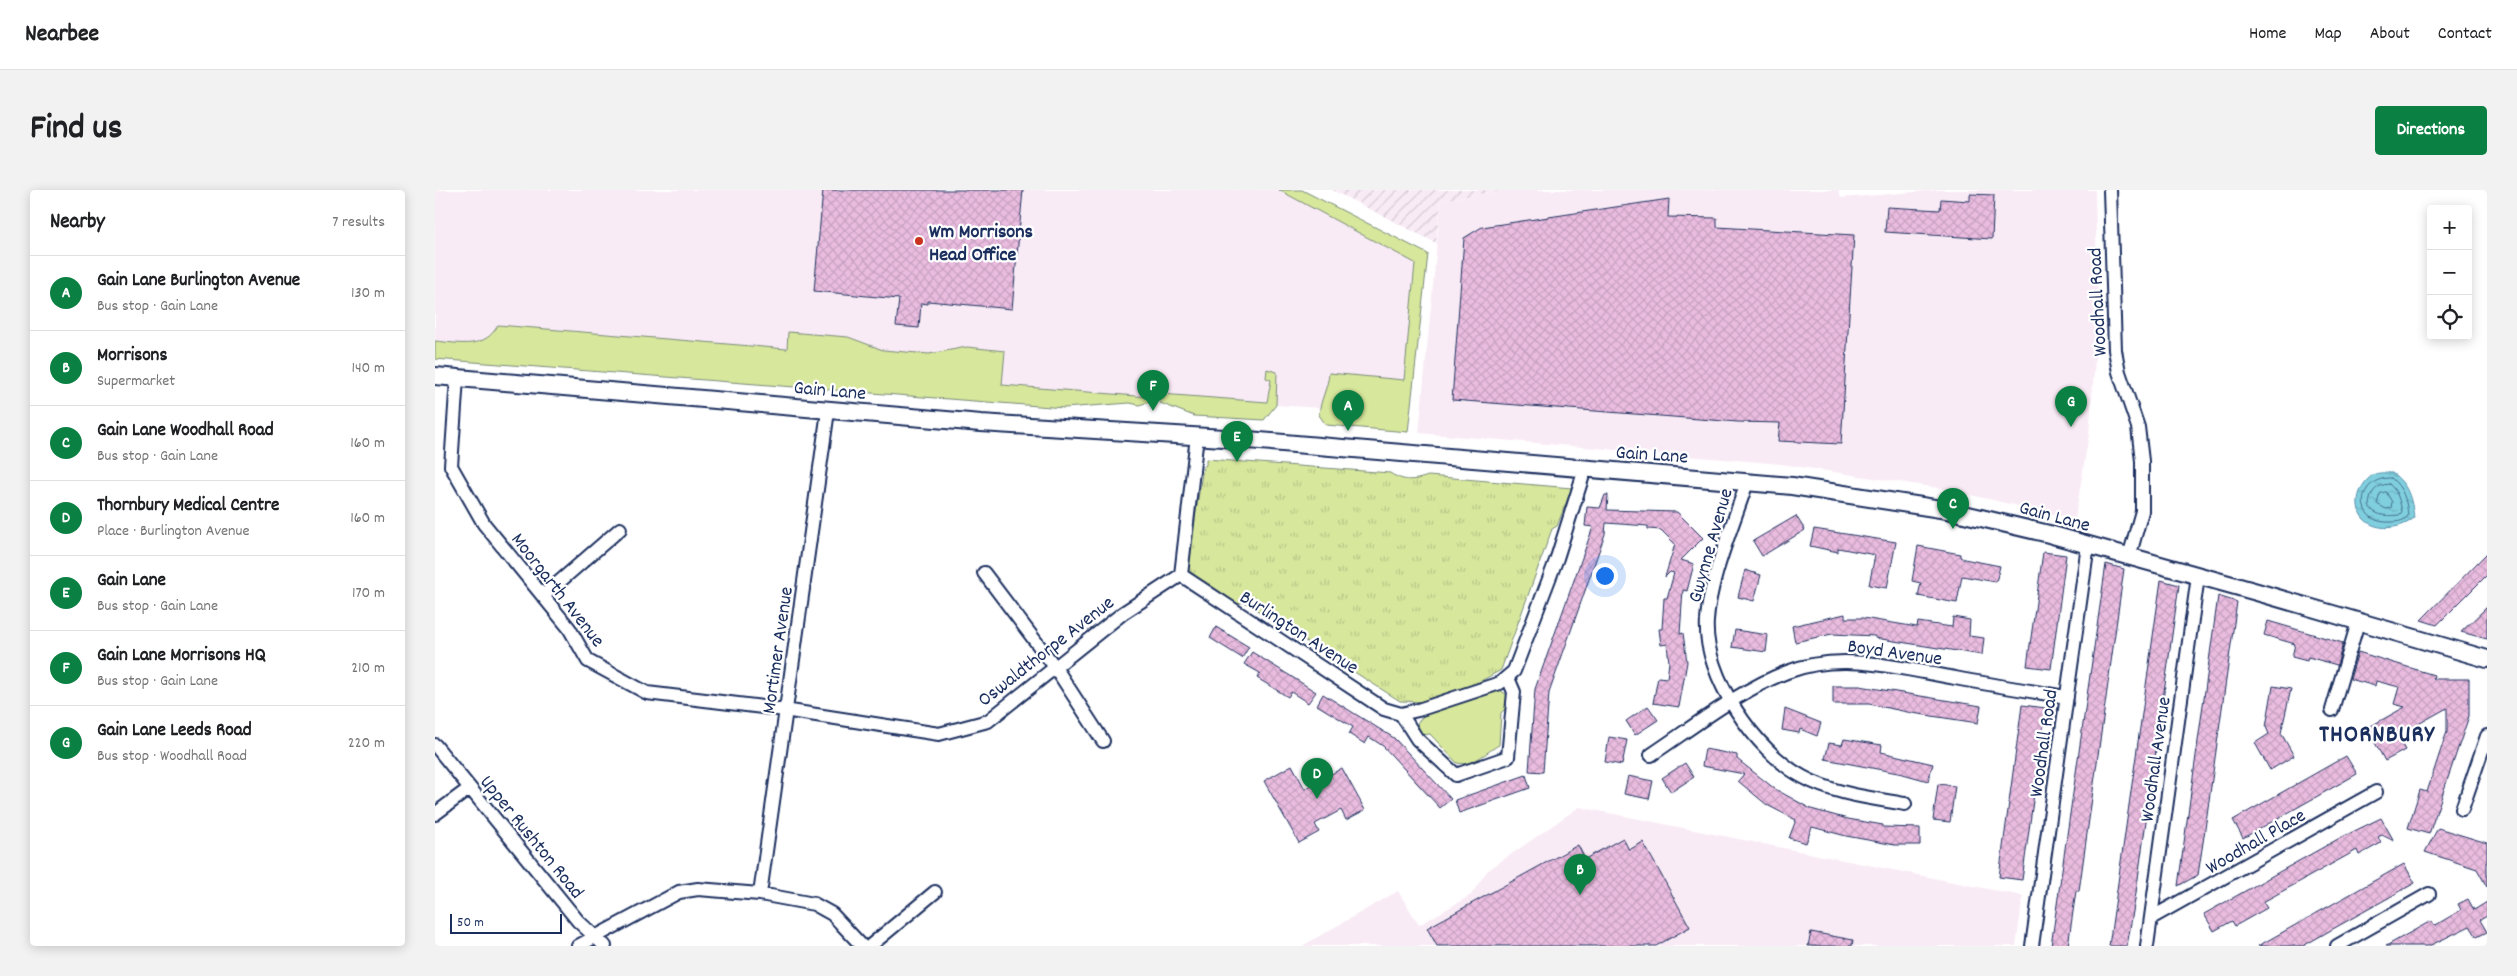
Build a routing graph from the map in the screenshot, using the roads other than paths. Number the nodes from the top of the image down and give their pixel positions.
1 (2110, 190) edge
2 (435, 376) edge
3 (457, 378) junction
4 (828, 411) junction
5 (1197, 436) junction
6 (1585, 469) junction
7 (1747, 482) junction
8 (620, 529) dead end
9 (2088, 545) junction
10 (2129, 557) junction
11 (984, 573) dead end
12 (1181, 575) junction
13 (2198, 576) junction
14 (543, 596) junction
15 (2358, 622) junction
16 (2487, 659) edge
17 (1055, 668) junction
18 (1508, 678) junction
19 (2067, 697) junction
20 (1731, 702) junction
21 (787, 710) junction
22 (2333, 710) dead end
23 (1401, 714) junction
24 (2487, 736) edge
25 (1103, 741) dead end
26 (435, 745) edge
27 (1651, 754) dead end
28 (470, 788) junction
29 (2376, 792) dead end
30 (1905, 804) dead end
31 (2462, 809) dead end
32 (435, 814) edge
33 (935, 892) dead end
34 (760, 894) junction
35 (2429, 894) dead end
36 (2151, 918) junction
37 (601, 941) edge
38 (578, 946) edge
39 (862, 946) edge
40 (871, 946) edge
41 (2032, 946) edge
42 (2147, 946) edge
43 (2337, 946) edge

1 - 10 street, Woodhall Road
2 - 3 street, Gain Lane
3 - 4 street, Gain Lane
3 - 14 street, Moorgarth Avenue
4 - 5 street, Gain Lane
4 - 21 street, Mortimer Avenue
5 - 6 street, Gain Lane
5 - 12 street
6 - 7 street, Gain Lane
6 - 18 street
7 - 9 street, Gain Lane
7 - 20 street, Gwynne Avenue
8 - 14 street
9 - 10 street, Gain Lane
9 - 19 street, Woodhall Road
10 - 13 street, Gain Lane
11 - 17 street
12 - 17 street, Oswaldthorpe Avenue
12 - 23 street, Burlington Avenue
13 - 15 street, Gain Lane
13 - 36 street, Woodhall Avenue
14 - 21 street, Moorgarth Avenue
15 - 16 street, Gain Lane
15 - 22 street
17 - 21 street, Oswaldthorpe Avenue
17 - 25 street
18 - 23 street
18 - 23 street
19 - 20 street, Boyd Avenue
19 - 41 street, Woodhall Road
20 - 27 street, Boyd Avenue
20 - 30 street, Gwynne Avenue
21 - 34 street, Mortimer Avenue
24 - 31 street
26 - 28 street, Upper Rushton Road
28 - 32 street
28 - 37 street, Upper Rushton Road
29 - 36 street, Woodhall Place
33 - 40 street
34 - 37 street
34 - 39 street
35 - 43 street
36 - 42 street, Woodhall Avenue
37 - 38 street

